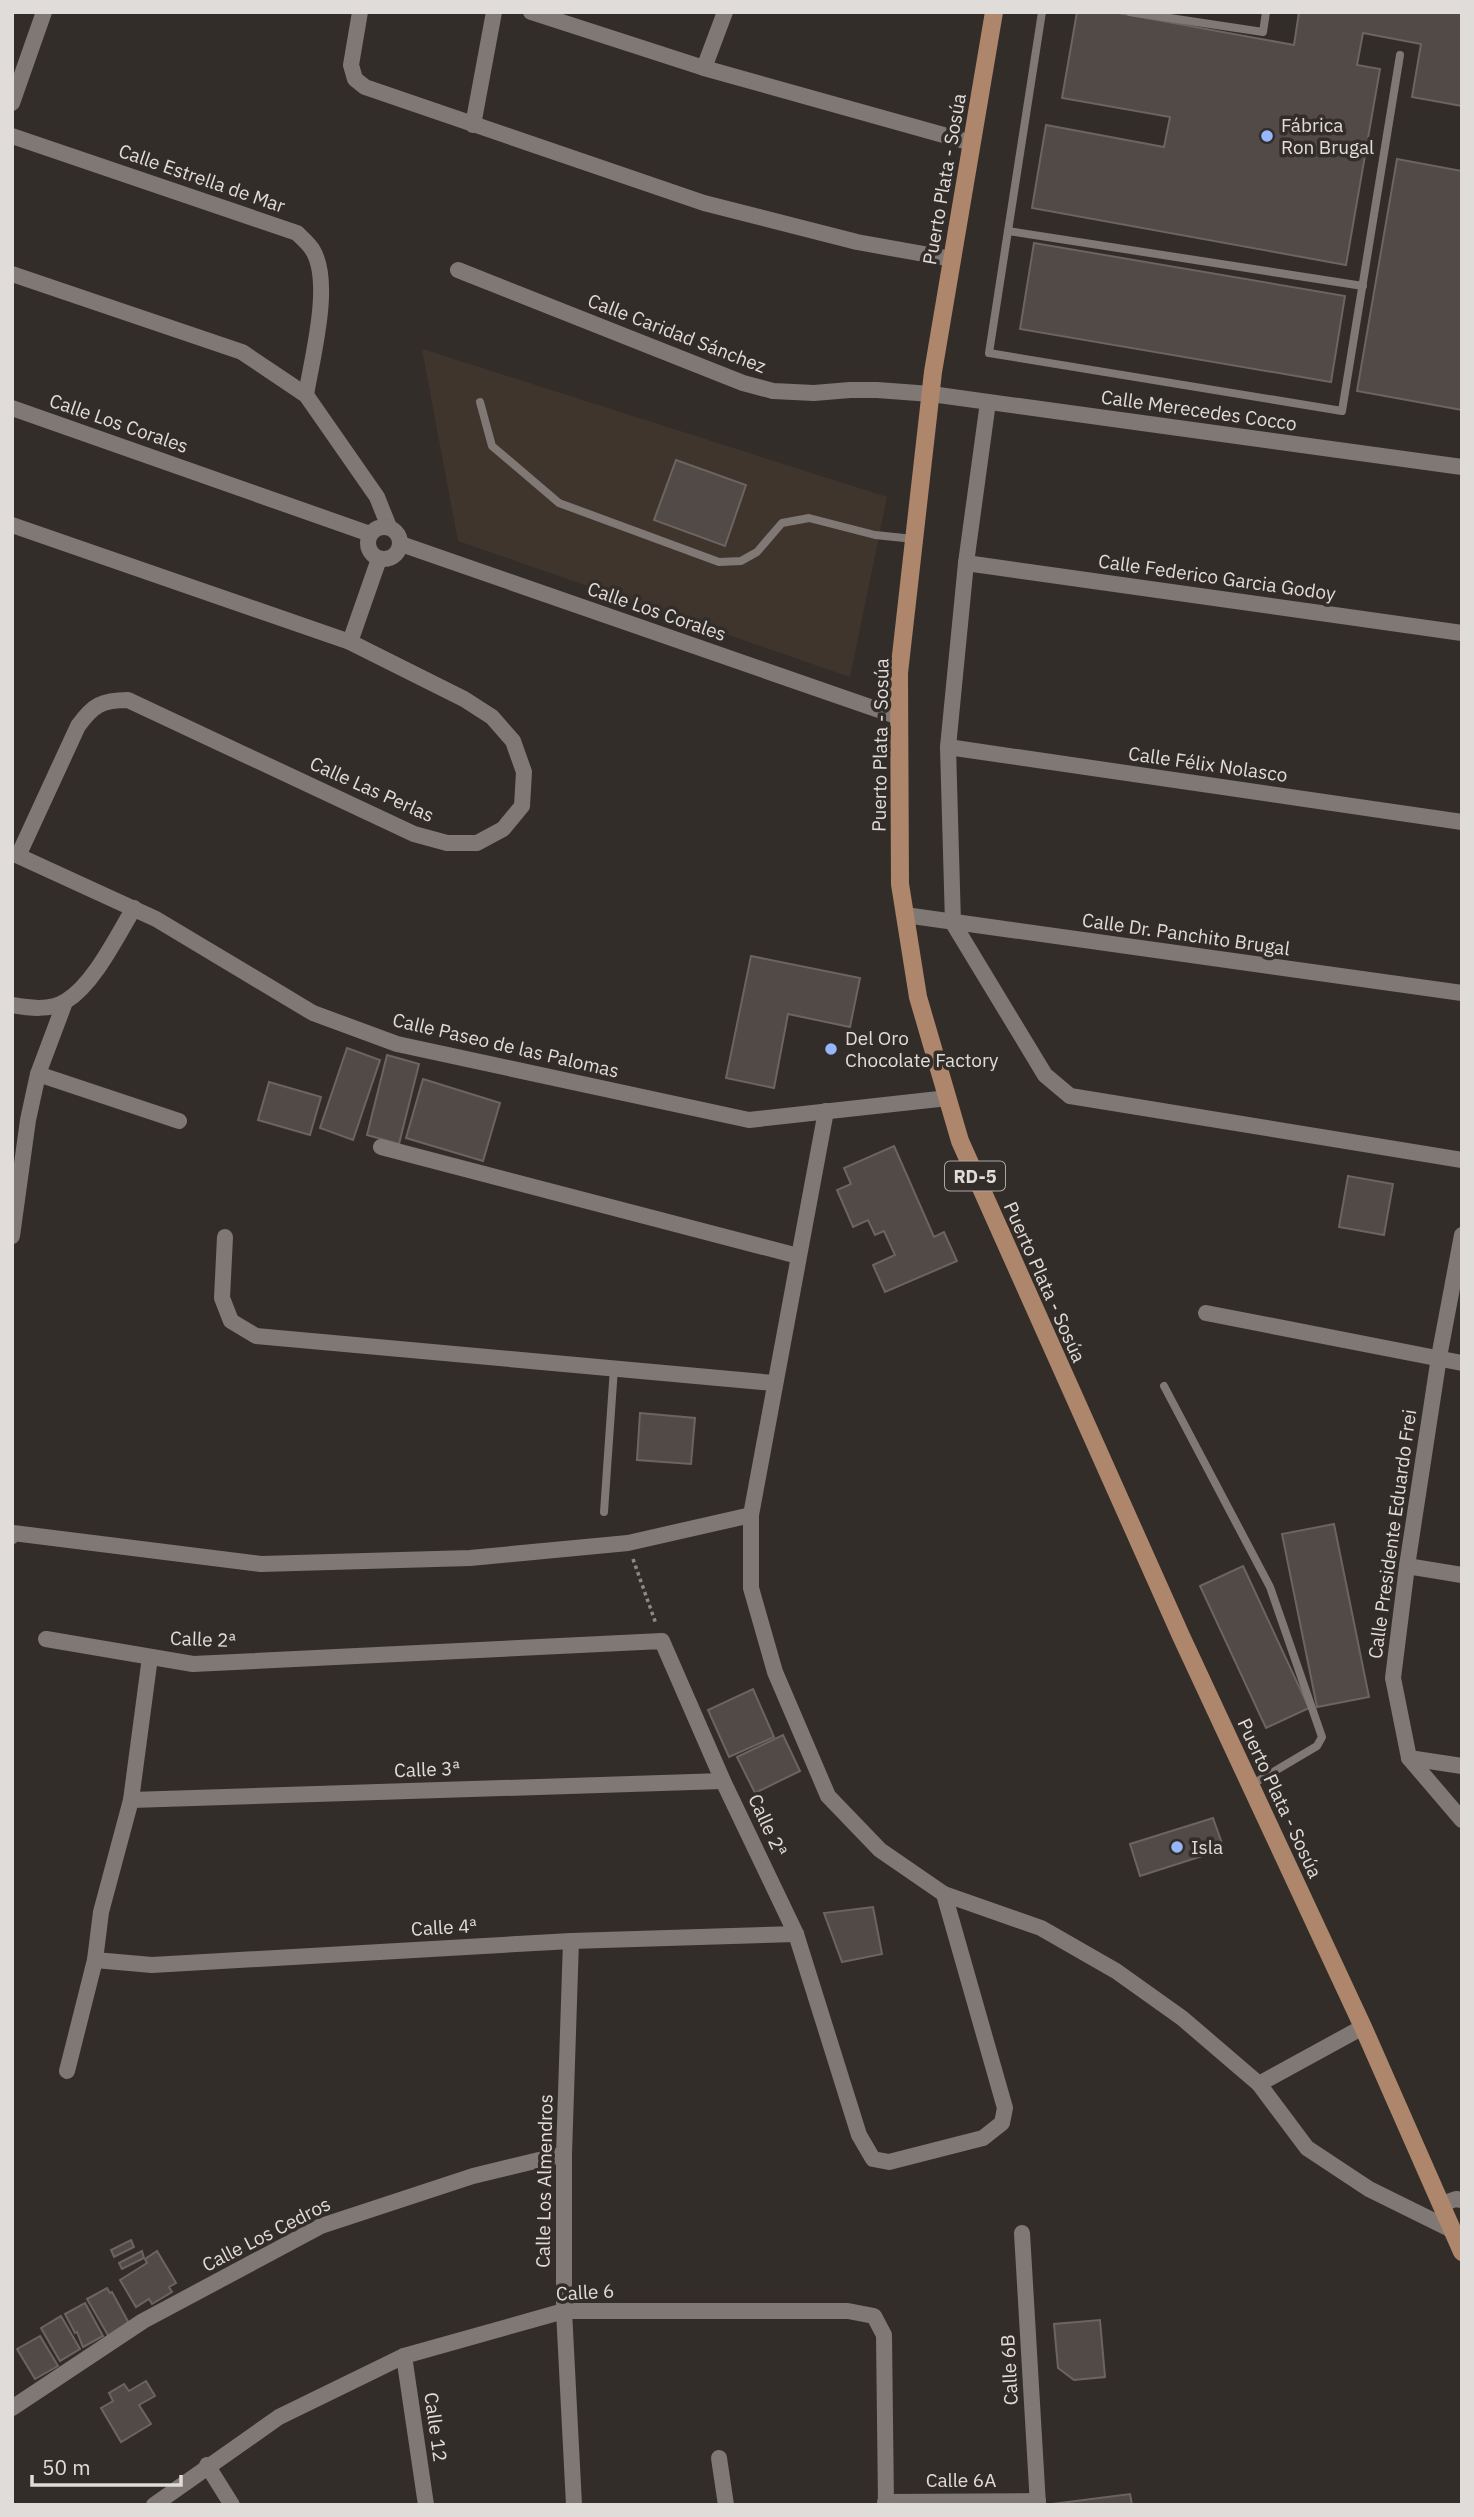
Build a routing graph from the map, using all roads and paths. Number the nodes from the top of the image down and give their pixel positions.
1 (44, 12) edge
2 (360, 12) edge
3 (494, 12) edge
4 (531, 12) edge
5 (725, 12) edge
6 (994, 12) edge
7 (1042, 12) edge
8 (1130, 12) edge
9 (1266, 12) edge
10 (1400, 55) dead end
11 (704, 68) junction
12 (12, 103) edge
13 (474, 125) junction
14 (12, 136) edge
15 (972, 143) junction
16 (1008, 230) junction
17 (952, 259) junction
18 (458, 270) dead end
19 (12, 274) edge
20 (1363, 286) junction
21 (931, 394) junction
22 (306, 395) junction
23 (480, 402) dead end
24 (988, 402) junction
25 (12, 408) edge
26 (1462, 467) edge
27 (12, 525) edge
28 (389, 527) junction
29 (370, 534) junction
30 (914, 539) junction
31 (401, 544) junction
32 (379, 559) junction
33 (966, 563) junction
34 (1462, 633) edge
35 (350, 642) junction
36 (899, 718) junction
37 (948, 747) junction
38 (1462, 822) edge
39 (15, 853) edge
40 (134, 908) junction
41 (905, 915) junction
42 (953, 923) junction
43 (1462, 993) edge
44 (65, 1002) junction
45 (12, 1005) edge
46 (38, 1074) junction
47 (947, 1098) junction
48 (826, 1111) junction
49 (180, 1121) dead end
50 (382, 1147) dead end
51 (1462, 1160) edge
52 (1462, 1235) edge
53 (12, 1236) edge
54 (225, 1237) dead end
55 (798, 1256) junction
56 (1206, 1313) dead end
57 (1439, 1357) junction
58 (1462, 1363) edge
59 (614, 1368) junction
60 (774, 1382) junction
61 (1164, 1386) dead end
62 (604, 1512) dead end
63 (751, 1515) junction
64 (12, 1534) edge
65 (628, 1544) junction
66 (1407, 1566) junction
67 (1462, 1575) edge
68 (46, 1639) dead end
69 (662, 1641) junction
70 (150, 1657) junction
71 (1409, 1758) junction
72 (1462, 1766) edge
73 (723, 1780) junction
74 (1251, 1785) junction
75 (131, 1800) junction
76 (1462, 1820) edge
77 (944, 1894) junction
78 (796, 1934) junction
79 (571, 1941) junction
80 (95, 1960) junction
81 (1363, 2027) junction
82 (67, 2071) dead end
83 (1259, 2084) junction
84 (564, 2154) junction
85 (1462, 2200) edge
86 (1441, 2204) junction
87 (1452, 2230) junction
88 (1021, 2234) dead end
89 (1462, 2252) edge
90 (564, 2311) junction
91 (404, 2356) junction
92 (12, 2408) edge
93 (719, 2458) dead end
94 (207, 2465) junction
95 (885, 2503) edge
96 (1038, 2503) edge
97 (154, 2505) edge
98 (232, 2505) edge
99 (426, 2505) edge
100 (574, 2505) edge
101 (726, 2505) edge

1 - 12 street
2 - 13 street
3 - 13 street
4 - 11 street
5 - 11 street
6 - 15 main road, Puerto Plata - Sosúa / RD-5
7 - 16 lane
8 - 9 lane
10 - 20 lane
11 - 15 street
13 - 17 street
14 - 22 street, Calle Estrella de Mar
15 - 17 main road, Puerto Plata - Sosúa / RD-5
16 - 20 lane
16 - 20 lane
17 - 21 main road, Puerto Plata - Sosúa / RD-5
18 - 21 street, Calle Caridad Sánchez
19 - 22 street
21 - 24 street, Calle Merecedes Cocco
21 - 30 main road, Puerto Plata - Sosúa / RD-5
22 - 28 street
23 - 30 lane
24 - 26 street, Calle Merecedes Cocco
24 - 33 street
25 - 29 street, Calle Los Corales
27 - 35 street, Calle Las Perlas
28 - 29 street
28 - 31 street
29 - 32 street
30 - 36 main road, Puerto Plata - Sosúa / RD-5
31 - 32 street
31 - 36 street, Calle Los Corales
32 - 35 street
33 - 34 street, Calle Federico Garcia Godoy
33 - 37 street
35 - 39 street, Calle Las Perlas
36 - 41 main road, Puerto Plata - Sosúa / RD-5
37 - 38 street, Calle Félix Nolasco
37 - 42 street
39 - 40 street, Calle Paseo de las Palomas
40 - 44 street
40 - 48 street, Calle Paseo de las Palomas
41 - 42 street, Calle Dr. Panchito Brugal
41 - 47 main road, Puerto Plata - Sosúa / RD-5
42 - 43 street, Calle Dr. Panchito Brugal
42 - 51 street
44 - 45 street
44 - 46 street
46 - 49 street
46 - 53 street
47 - 48 street, Calle Paseo de las Palomas
47 - 74 main road, Puerto Plata - Sosúa / RD-5
48 - 55 street
50 - 55 street
52 - 57 street, Calle Presidente Eduardo Frei
54 - 59 street
55 - 60 street
56 - 57 street
57 - 58 street
57 - 66 street, Calle Presidente Eduardo Frei
59 - 60 street
59 - 62 lane
60 - 63 street
61 - 74 lane
63 - 65 street
63 - 77 street
64 - 65 street
65 - 69 path
66 - 67 street
66 - 71 street, Calle Presidente Eduardo Frei
68 - 70 street, Calle 2ª
69 - 70 street, Calle 2ª
69 - 73 street, Calle 2ª
70 - 75 street
71 - 72 street
71 - 76 street, Calle Presidente Eduardo Frei
73 - 75 street, Calle 3ª
73 - 78 street, Calle 2ª
74 - 81 main road, Puerto Plata - Sosúa / RD-5
75 - 80 street
77 - 78 street, Calle 2ª
77 - 83 street
78 - 79 street, Calle 4ª
79 - 80 street, Calle 4ª
79 - 84 street, Calle Los Almendros
80 - 82 street
81 - 83 street
81 - 86 main road, Puerto Plata - Sosúa / RD-5
83 - 87 street
84 - 90 street, Calle Los Almendros
84 - 92 street, Calle Los Cedros
85 - 86 street
86 - 87 main road, Puerto Plata - Sosúa / RD-5
87 - 89 main road, Puerto Plata - Sosúa / RD-5
88 - 96 street, Calle 6B
90 - 91 street, Calle 6
90 - 95 street, Calle 6
90 - 100 street, Calle Los Almendros
91 - 94 street, Calle 6
91 - 99 street, Calle 12
93 - 101 street
94 - 97 street, Calle 6
94 - 98 street
95 - 96 street, Calle 6A

